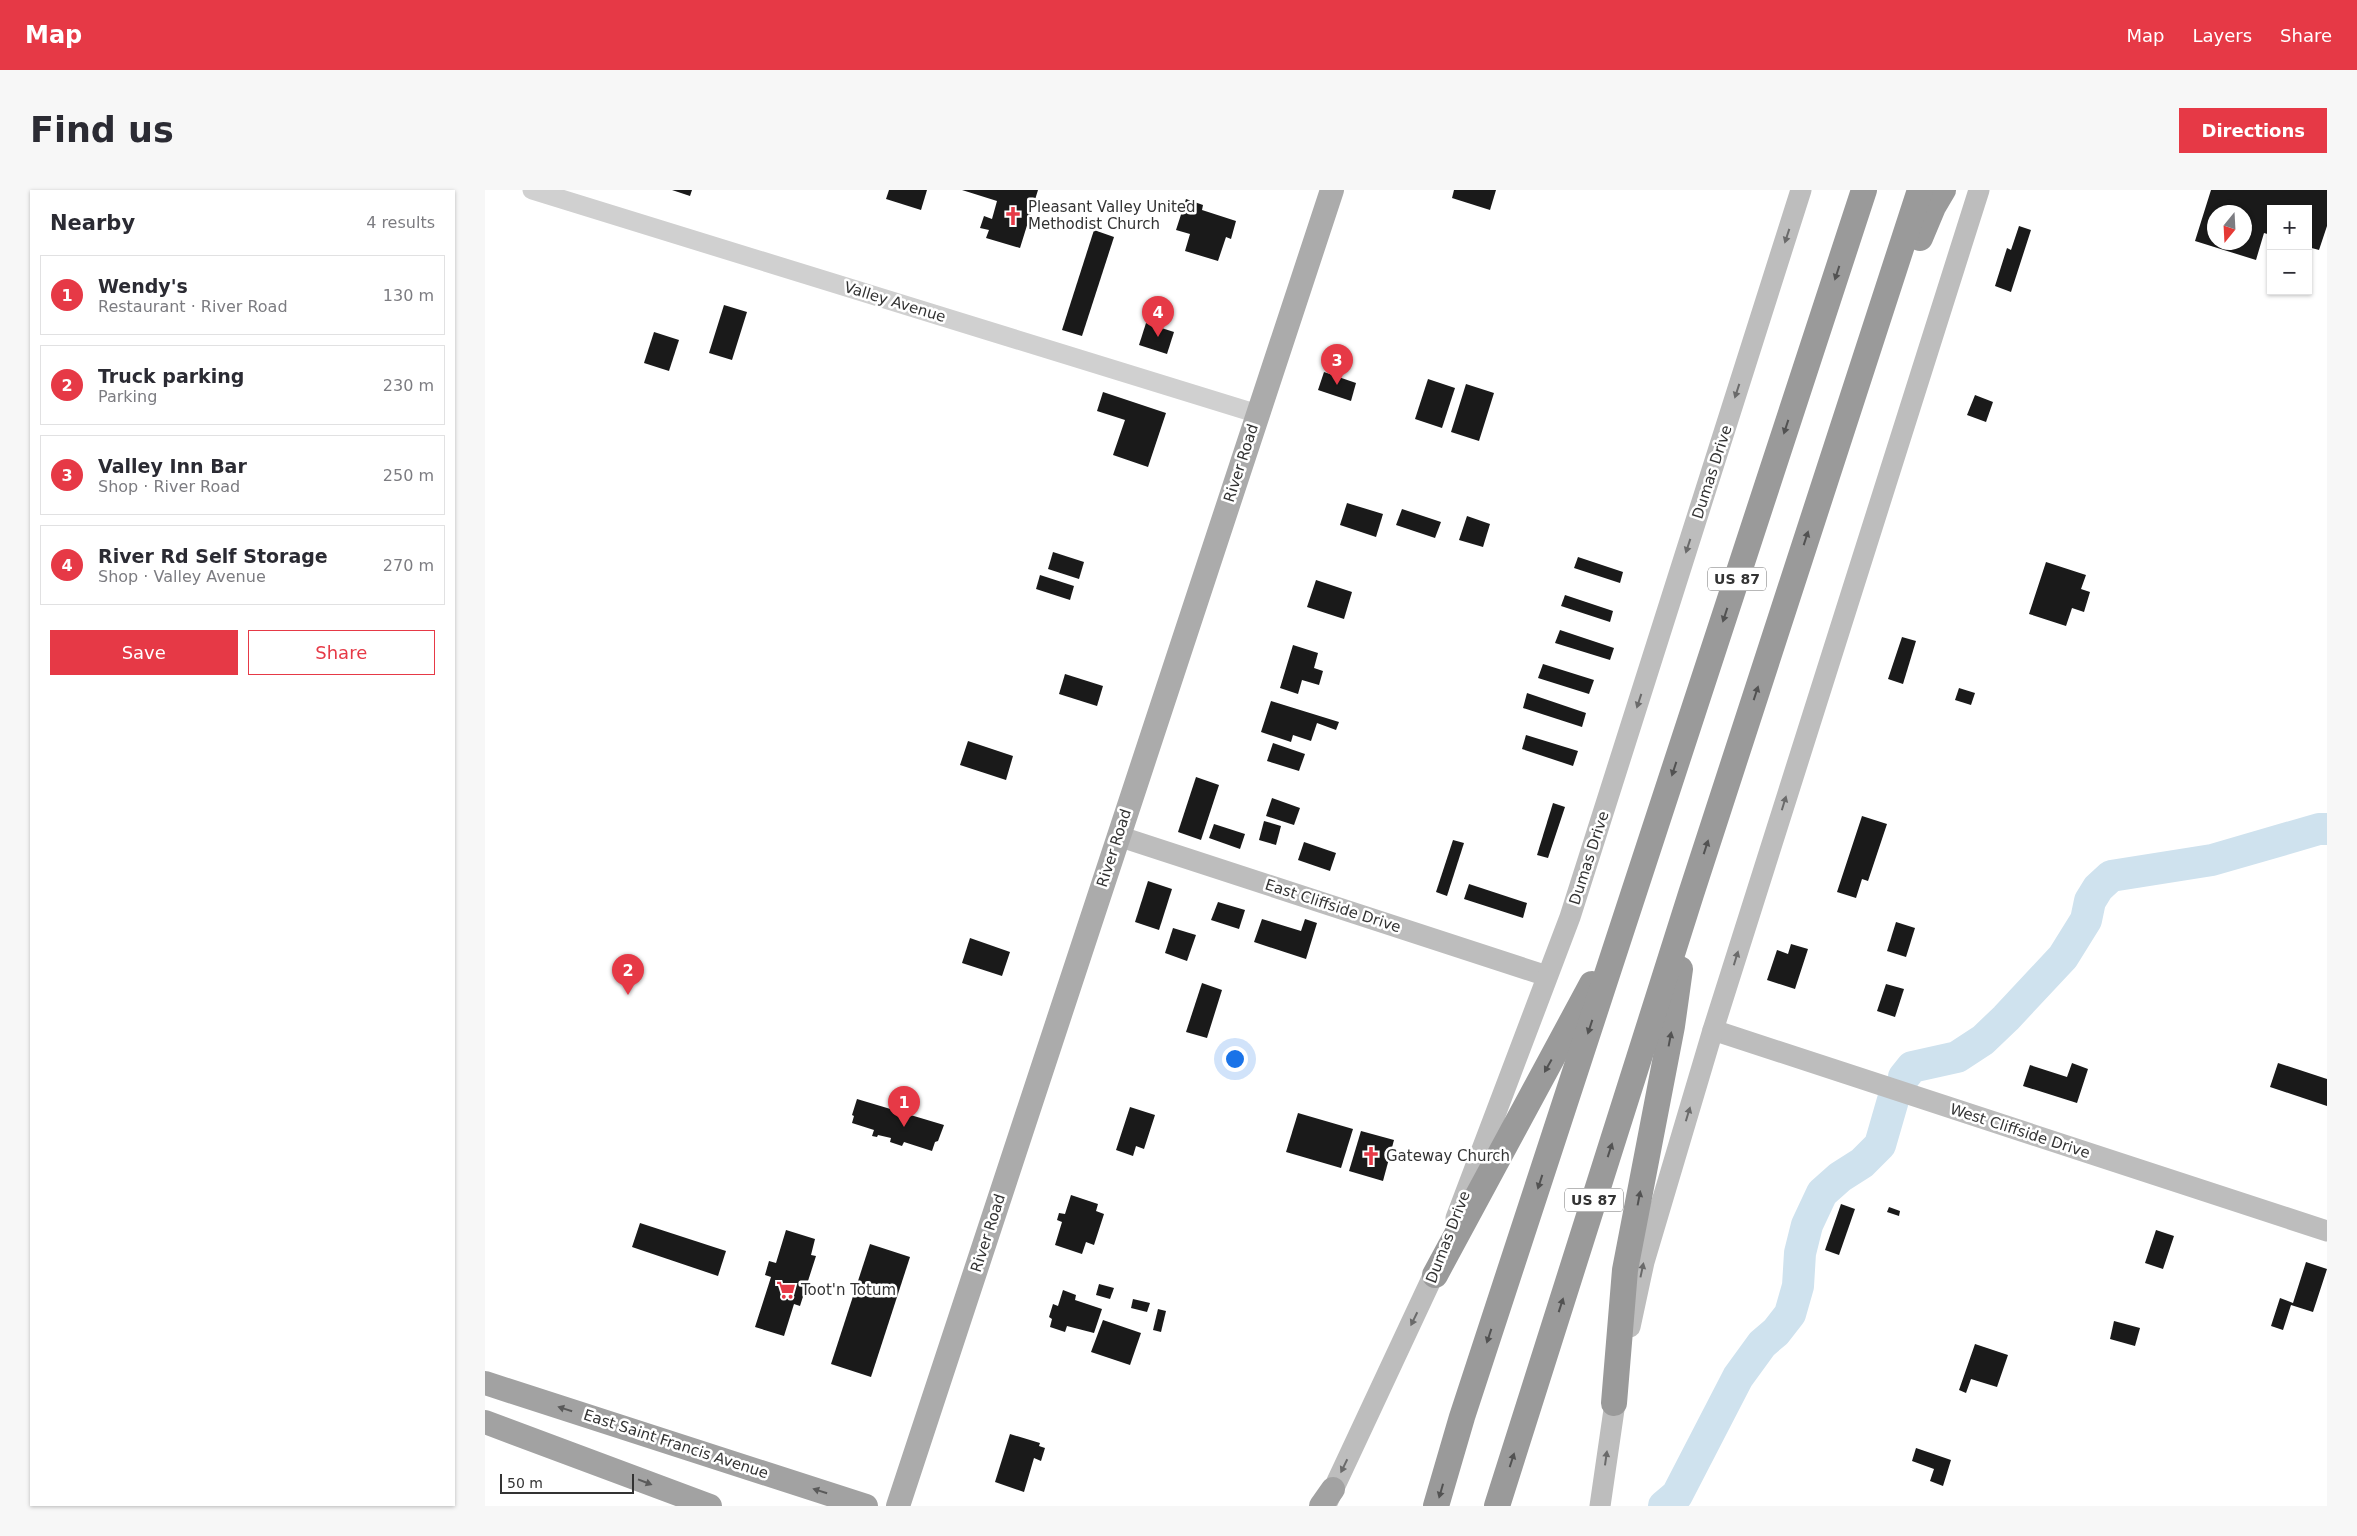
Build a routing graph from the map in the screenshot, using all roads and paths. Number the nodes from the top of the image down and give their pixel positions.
1 (532, 190) edge
2 (1332, 190) edge
3 (1801, 190) edge
4 (1859, 190) edge
5 (1864, 190) edge
6 (1920, 190) edge
7 (1943, 190) edge
8 (1979, 190) edge
9 (1852, 226) junction
10 (1849, 404) junction
11 (1258, 414) junction
12 (1118, 836) junction
13 (1691, 894) junction
14 (1621, 931) junction
15 (1547, 976) junction
16 (1713, 1030) junction
17 (2327, 1231) edge
18 (1435, 1276) junction
19 (485, 1384) edge
20 (1613, 1403) junction
21 (485, 1422) edge
22 (1328, 1502) edge
23 (710, 1506) edge
24 (867, 1506) edge
25 (898, 1506) edge
26 (1436, 1506) edge
27 (1497, 1506) edge
28 (1600, 1506) edge

1 - 11 street, Valley Avenue
2 - 11 main road, River Road
3 -> 15 main road, Dumas Drive
4 - 9 highway
5 - 9 highway, US 87
6 - 10 highway, US 87
7 - 10 highway
16 -> 8 main road
9 -> 14 highway, US 87
13 -> 10 highway, US 87
11 - 12 main road, River Road
12 - 15 main road, East Cliffside Drive
12 - 25 main road, River Road
20 -> 13 highway
27 -> 13 highway, US 87
14 -> 18 highway
14 -> 26 highway, US 87
15 - 18 main road, Dumas Drive
16 - 17 main road, West Cliffside Drive
20 -> 16 main road
18 -> 22 main road, Dumas Drive
24 -> 19 highway, East Saint Francis Avenue
28 -> 20 main road
21 -> 23 highway

